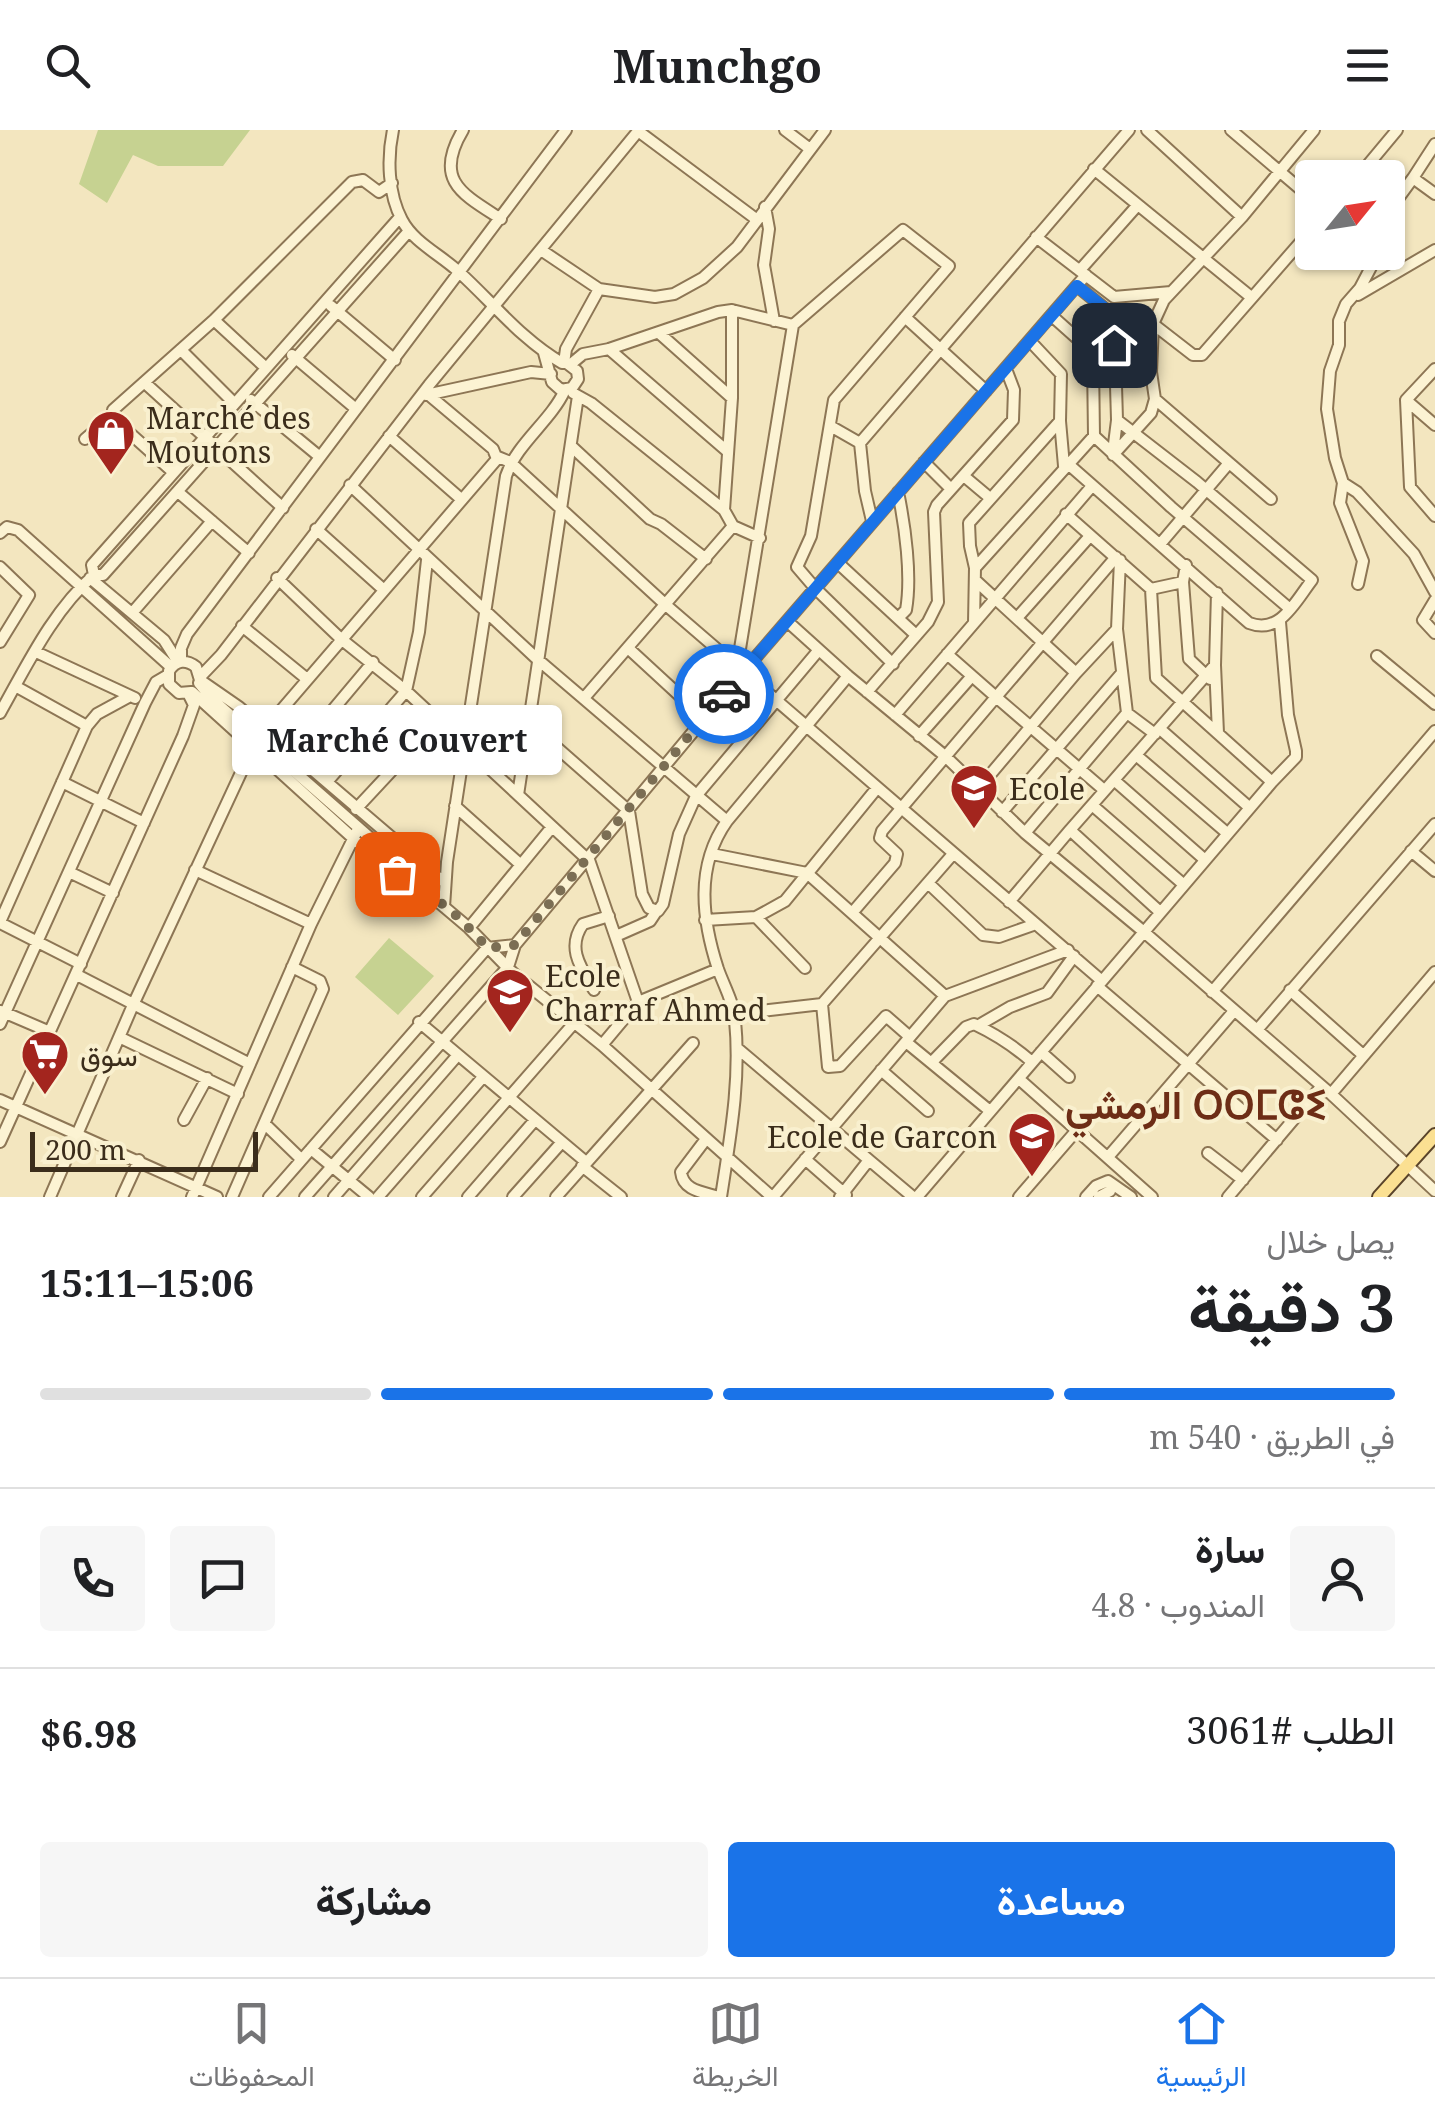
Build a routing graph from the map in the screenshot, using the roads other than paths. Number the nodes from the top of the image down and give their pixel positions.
1 (393, 130) edge
2 (462, 130) edge
3 (566, 130) edge
4 (785, 130) edge
5 (824, 130) edge
6 (1129, 130) edge
7 (1146, 130) edge
8 (1232, 130) edge
9 (1314, 130) edge
10 (1397, 130) edge
11 (638, 131) edge
12 (1435, 144) edge
13 (810, 149) junction
14 (1372, 160) edge
15 (1094, 170) junction
16 (1280, 173) junction
17 (1413, 178) junction
18 (392, 182) junction
19 (1295, 185) edge
20 (1405, 189) edge
21 (1435, 194) edge
22 (765, 207) junction
23 (1136, 207) junction
24 (400, 217) junction
25 (1242, 217) junction
26 (501, 219) junction
27 (756, 219) junction
28 (408, 231) junction
29 (1036, 238) junction
30 (1295, 248) edge
31 (541, 250) junction
32 (1435, 250) edge
33 (1203, 258) junction
34 (1370, 270) edge
35 (458, 272) junction
36 (1083, 272) junction
37 (1077, 286) junction
38 (598, 288) junction
39 (1171, 292) junction
40 (1359, 292) junction
41 (1114, 296) junction
42 (1250, 298) junction
43 (330, 306) junction
44 (494, 307) junction
45 (732, 310) junction
46 (1052, 316) junction
47 (1114, 316) junction
48 (905, 317) junction
49 (214, 320) junction
50 (774, 320) junction
51 (1154, 324) junction
52 (793, 325) junction
53 (659, 333) junction
54 (1030, 341) junction
55 (284, 348) junction
56 (939, 348) junction
57 (609, 349) junction
58 (181, 350) junction
59 (544, 353) junction
60 (295, 358) junction
61 (395, 360) junction
62 (566, 364) junction
63 (266, 368) junction
64 (1006, 369) junction
65 (1435, 369) edge
66 (551, 374) junction
67 (578, 380) junction
68 (145, 384) junction
69 (986, 391) junction
70 (571, 392) junction
71 (244, 393) junction
72 (426, 395) junction
73 (732, 398) junction
74 (1155, 399) junction
75 (1406, 400) junction
76 (234, 403) junction
77 (254, 403) junction
78 (592, 403) junction
79 (356, 409) junction
80 (112, 416) junction
81 (1117, 420) junction
82 (1060, 421) junction
83 (1435, 425) edge
84 (832, 426) junction
85 (1133, 430) junction
86 (205, 435) junction
87 (389, 436) junction
88 (1094, 436) junction
89 (85, 439) dead end
90 (860, 443) junction
91 (571, 446) junction
92 (218, 447) junction
93 (727, 452) junction
94 (1113, 455) junction
95 (498, 456) junction
96 (320, 457) junction
97 (510, 462) junction
98 (924, 462) junction
99 (1229, 463) junction
100 (1066, 465) junction
101 (174, 472) junction
102 (965, 477) junction
103 (1343, 482) junction
104 (350, 485) junction
105 (1092, 486) junction
106 (952, 489) junction
107 (1206, 490) junction
108 (178, 492) junction
109 (898, 492) junction
110 (990, 498) junction
111 (1271, 499) dead end
112 (461, 500) junction
113 (283, 508) junction
114 (562, 510) junction
115 (724, 510) junction
116 (1066, 514) junction
117 (1435, 516) edge
118 (1183, 517) junction
119 (872, 521) junction
120 (212, 522) junction
121 (733, 526) junction
122 (316, 529) junction
123 (0, 533) edge
124 (1090, 536) junction
125 (760, 538) junction
126 (1160, 543) junction
127 (418, 551) junction
128 (249, 553) junction
129 (428, 560) junction
130 (706, 560) junction
131 (1116, 560) junction
132 (838, 562) junction
133 (1186, 564) junction
134 (0, 567) edge
135 (975, 574) junction
136 (277, 578) junction
137 (88, 580) junction
138 (1184, 582) junction
139 (1358, 584) dead end
140 (814, 588) junction
141 (384, 590) junction
142 (1151, 590) junction
143 (1435, 592) edge
144 (1218, 593) junction
145 (994, 597) junction
146 (1435, 600) edge
147 (667, 606) junction
148 (1290, 609) junction
149 (484, 611) junction
150 (132, 613) junction
151 (898, 617) junction
152 (1016, 618) junction
153 (787, 621) junction
154 (1280, 622) junction
155 (974, 623) junction
156 (242, 626) junction
157 (1117, 629) junction
158 (1435, 632) edge
159 (916, 635) junction
160 (341, 639) junction
161 (1041, 641) junction
162 (0, 642) edge
163 (628, 648) junction
164 (818, 650) junction
165 (36, 652) junction
166 (947, 654) junction
167 (1377, 656) dead end
168 (536, 658) junction
169 (374, 662) junction
170 (893, 664) junction
171 (1215, 664) junction
172 (173, 666) junction
173 (740, 670) junction
174 (1076, 672) junction
175 (1121, 674) junction
176 (1206, 675) junction
177 (848, 676) junction
178 (972, 676) junction
179 (306, 679) junction
180 (1216, 684) junction
181 (196, 685) junction
182 (15, 686) junction
183 (406, 691) junction
184 (867, 692) junction
185 (130, 696) junction
186 (996, 697) junction
187 (584, 698) junction
188 (776, 702) junction
189 (1183, 702) junction
190 (145, 703) junction
191 (1435, 704) edge
192 (0, 713) edge
193 (1127, 713) junction
194 (895, 715) junction
195 (704, 718) junction
196 (438, 721) junction
197 (530, 724) junction
198 (86, 726) junction
199 (807, 727) junction
200 (1030, 728) junction
201 (264, 729) junction
202 (1157, 731) junction
203 (1435, 731) edge
204 (1218, 733) junction
205 (919, 736) junction
206 (464, 744) junction
207 (252, 749) junction
208 (1055, 749) junction
209 (295, 755) junction
210 (1136, 755) junction
211 (945, 756) junction
212 (665, 766) junction
213 (1080, 770) junction
214 (1114, 780) junction
215 (62, 782) junction
216 (327, 782) junction
217 (1272, 782) junction
218 (877, 788) junction
219 (978, 788) junction
220 (1104, 790) junction
221 (518, 795) junction
222 (696, 796) junction
223 (319, 800) junction
224 (100, 802) junction
225 (455, 806) junction
226 (900, 806) junction
227 (1092, 806) junction
228 (356, 808) junction
229 (1250, 808) junction
230 (630, 811) junction
231 (1002, 812) junction
232 (727, 821) junction
233 (144, 823) junction
234 (1435, 824) edge
235 (552, 827) junction
236 (1070, 830) junction
237 (1024, 833) junction
238 (1227, 833) junction
239 (356, 834) junction
240 (1411, 851) junction
241 (712, 854) junction
242 (952, 854) junction
243 (1048, 854) junction
244 (588, 858) junction
245 (1204, 860) junction
246 (520, 865) junction
247 (195, 870) junction
248 (1435, 871) edge
249 (69, 872) junction
250 (806, 873) junction
251 (446, 883) junction
252 (928, 883) junction
253 (1183, 884) junction
254 (113, 893) junction
255 (1009, 902) junction
256 (444, 907) junction
257 (656, 912) junction
258 (1160, 912) junction
259 (852, 913) junction
260 (608, 916) junction
261 (756, 917) junction
262 (705, 920) junction
263 (0, 922) edge
264 (311, 924) junction
265 (1036, 924) junction
266 (469, 928) junction
267 (1144, 932) junction
268 (616, 936) junction
269 (879, 939) junction
270 (37, 942) junction
271 (515, 945) junction
272 (488, 948) junction
273 (1071, 953) junction
274 (292, 967) junction
275 (508, 967) junction
276 (806, 968) dead end
277 (79, 969) junction
278 (718, 969) junction
279 (1435, 972) edge
280 (1100, 984) junction
281 (594, 990) dead end
282 (1290, 990) junction
283 (1212, 992) junction
284 (945, 996) junction
285 (638, 1002) junction
286 (822, 1004) junction
287 (133, 1005) junction
288 (1234, 1010) junction
289 (735, 1014) junction
290 (2, 1016) edge
291 (419, 1022) junction
292 (575, 1022) junction
293 (979, 1025) junction
294 (1257, 1030) junction
295 (50, 1032) junction
296 (121, 1038) junction
297 (908, 1039) junction
298 (440, 1041) junction
299 (693, 1042) dead end
300 (602, 1045) junction
301 (737, 1048) junction
302 (1041, 1052) junction
303 (1363, 1055) junction
304 (458, 1056) junction
305 (932, 1062) junction
306 (1032, 1062) junction
307 (250, 1064) junction
308 (1188, 1064) junction
309 (881, 1070) junction
310 (484, 1076) junction
311 (1069, 1077) dead end
312 (207, 1078) junction
313 (1019, 1079) junction
314 (650, 1090) junction
315 (1326, 1090) junction
316 (238, 1094) junction
317 (509, 1097) junction
318 (0, 1100) edge
319 (16, 1108) junction
320 (928, 1111) dead end
321 (990, 1111) junction
322 (184, 1120) dead end
323 (535, 1120) junction
324 (266, 1126) junction
325 (831, 1129) junction
326 (1077, 1130) junction
327 (78, 1134) junction
328 (1435, 1136) edge
329 (706, 1139) junction
330 (1278, 1140) junction
331 (0, 1142) edge
332 (562, 1142) junction
333 (311, 1149) junction
334 (1208, 1153) dead end
335 (1108, 1157) junction
336 (727, 1158) junction
337 (301, 1159) junction
338 (805, 1159) junction
339 (139, 1160) junction
340 (869, 1160) junction
341 (584, 1164) junction
342 (332, 1166) junction
343 (1408, 1166) junction
344 (349, 1180) junction
345 (1242, 1180) junction
346 (1435, 1191) edge
347 (194, 1192) edge
348 (1110, 1192) edge
349 (614, 1195) edge
350 (844, 1196) edge
351 (50, 1197) edge
352 (122, 1197) edge
353 (218, 1197) edge
354 (232, 1197) edge
355 (268, 1197) edge
356 (305, 1197) edge
357 (334, 1197) edge
358 (369, 1197) edge
359 (378, 1197) edge
360 (422, 1197) edge
361 (468, 1197) edge
362 (513, 1197) edge
363 (556, 1197) edge
364 (720, 1197) edge
365 (772, 1197) edge
366 (915, 1197) edge
367 (1019, 1197) edge
368 (1086, 1197) edge
369 (1132, 1197) edge
370 (1152, 1197) edge
371 (1228, 1197) edge
372 (1380, 1197) edge

1 - 18 street
2 - 26 street
3 - 26 street
4 - 13 street
5 - 13 street
6 - 15 street
7 - 25 street
8 - 16 street
9 - 16 street
10 - 14 street
11 - 27 street
11 - 31 street
12 - 17 street
13 - 22 street
15 - 23 street
15 - 29 street
16 - 19 street
16 - 25 street
17 - 20 street
17 - 21 street
18 - 24 street
18 - 49 street
22 - 27 street
22 - 50 street
23 - 33 street
23 - 36 street
24 - 28 street
24 - 43 street
25 - 33 street
26 - 35 street
27 - 38 street
28 - 35 street
28 - 43 street
29 - 36 street
29 - 56 street
30 - 42 street
31 - 38 street
31 - 44 street
32 - 40 street
33 - 39 street
33 - 42 street
34 - 40 street
35 - 44 street
35 - 61 street
36 - 37 street
36 - 41 street
37 - 46 street
37 - 47 street
38 - 62 street
39 - 41 street
39 - 51 street
40 - 103 street
41 - 47 street
42 - 51 street
43 - 55 street
43 - 60 street
43 - 61 street
44 - 59 street
44 - 72 street
45 - 50 street
45 - 53 street
45 - 73 street
46 - 54 street
46 - 88 street
47 - 81 street
48 - 52 street
48 - 56 street
48 - 84 street
49 - 58 street
49 - 63 street
50 - 52 street
51 - 74 street
52 - 125 street
53 - 57 street
53 - 73 street
54 - 64 street
54 - 82 street
55 - 60 street
55 - 63 street
56 - 69 street
56 - 90 street
57 - 62 street
57 - 93 street
58 - 68 street
58 - 76 street
59 - 62 street
59 - 66 street
60 - 77 street
60 - 79 street
61 - 79 street
62 - 66 street
62 - 67 street
63 - 71 street
64 - 69 street
64 - 102 street
65 - 75 street
66 - 70 street
66 - 72 street
67 - 70 street
67 - 78 street
68 - 80 street
68 - 86 street
69 - 98 street
70 - 78 street
70 - 91 street
70 - 97 street
71 - 76 street
71 - 77 street
72 - 87 street
72 - 95 street
73 - 93 street
74 - 85 street
74 - 99 street
75 - 83 street
75 - 117 street
76 - 86 street
77 - 92 street
77 - 96 street
78 - 115 street
79 - 96 street
80 - 89 street
80 - 101 street
81 - 85 street
81 - 94 street
82 - 100 street
82 - 110 street
84 - 90 street
84 - 140 street
85 - 94 street
85 - 107 street
86 - 92 street
86 - 101 street
87 - 104 street
87 - 112 street
88 - 94 street
88 - 100 street
90 - 119 street
91 - 114 street
91 - 130 street
92 - 108 street
92 - 113 street
93 - 115 street
94 - 118 street
95 - 97 street
95 - 112 street
96 - 113 street
97 - 114 street
97 - 149 street
98 - 106 street
98 - 109 street
99 - 107 street
99 - 111 street
100 - 105 street
100 - 135 street
101 - 137 street
102 - 106 street
102 - 110 street
103 - 139 street
103 - 143 street
104 - 122 street
104 - 127 street
105 - 116 street
105 - 126 street
106 - 159 street
107 - 118 street
107 - 148 street
108 - 120 street
108 - 137 street
109 - 119 street
109 - 151 street
110 - 135 street
112 - 127 street
113 - 128 street
114 - 147 street
114 - 168 street
115 - 121 street
116 - 124 street
116 - 145 street
118 - 126 street
118 - 148 street
119 - 132 street
120 - 128 street
120 - 150 street
121 - 125 street
121 - 130 street
122 - 136 street
122 - 141 street
123 - 137 street
124 - 131 street
124 - 152 street
125 - 173 street
126 - 133 street
127 - 129 street
127 - 141 street
128 - 172 street
129 - 149 street
129 - 183 street
130 - 147 street
131 - 142 street
131 - 157 street
131 - 161 street
132 - 140 street
132 - 151 street
133 - 138 street
133 - 144 street
134 - 162 street
135 - 145 street
135 - 155 street
136 - 156 street
136 - 160 street
137 - 150 street
137 - 165 street
137 - 172 street
138 - 142 street
138 - 176 street
140 - 153 street
140 - 170 street
141 - 160 street
142 - 189 street
144 - 154 street
144 - 171 street
145 - 152 street
145 - 155 street
146 - 158 street
147 - 163 street
147 - 173 street
148 - 154 street
149 - 168 street
149 - 206 street
150 - 172 street
151 - 159 street
152 - 161 street
153 - 164 street
153 - 173 street
154 - 217 street
155 - 166 street
156 - 179 street
156 - 181 street
157 - 174 street
157 - 175 street
159 - 170 street
160 - 169 street
160 - 179 street
161 - 174 street
161 - 186 street
163 - 187 street
163 - 195 street
164 - 177 street
164 - 188 street
165 - 182 street
165 - 185 street
166 - 178 street
166 - 194 street
167 - 191 street
168 - 187 street
168 - 197 street
169 - 183 street
169 - 209 street
170 - 184 street
171 - 176 street
171 - 180 street
172 - 181 street
172 - 181 street
172 - 190 street
173 - 188 street
173 - 195 street
174 - 200 street
175 - 193 street
175 - 208 street
176 - 180 street
176 - 189 street
177 - 184 street
177 - 199 street
178 - 186 street
178 - 205 street
179 - 201 street
180 - 204 street
181 - 201 street
181 - 207 street
181 - 223 street
181 - 233 street
182 - 192 street
182 - 198 street
183 - 196 street
183 - 216 street
184 - 194 street
185 - 190 street
185 - 198 street
186 - 200 street
186 - 211 street
187 - 212 street
188 - 199 street
188 - 222 street
189 - 202 street
189 - 204 street
190 - 224 street
193 - 202 street
193 - 213 street
194 - 205 street
195 - 212 street
196 - 206 street
196 - 228 street
197 - 221 street
197 - 230 street
198 - 215 street
199 - 218 street
199 - 232 street
200 - 208 street
200 - 219 street
201 - 209 street
202 - 210 street
202 - 229 street
203 - 283 street
204 - 217 street
205 - 211 street
206 - 221 street
206 - 225 street
207 - 223 street
207 - 247 street
208 - 213 street
208 - 231 street
209 - 216 street
210 - 214 street
210 - 238 street
211 - 219 street
211 - 226 street
212 - 222 street
212 - 230 street
213 - 220 street
213 - 237 street
214 - 220 street
214 - 245 street
215 - 224 street
215 - 263 street
216 - 228 street
217 - 229 street
218 - 226 street
218 - 250 street
219 - 231 street
220 - 227 street
221 - 235 street
222 - 232 street
222 - 257 street
223 - 239 street
224 - 233 street
224 - 249 street
225 - 246 street
225 - 251 street
226 - 242 street
226 - 259 street
227 - 236 street
227 - 253 street
228 - 251 street
229 - 238 street
230 - 244 street
230 - 257 street
231 - 237 street
232 - 241 street
233 - 254 street
234 - 240 street
235 - 244 street
235 - 246 street
236 - 243 street
236 - 258 street
237 - 243 street
238 - 245 street
239 - 256 street
239 - 264 street
240 - 248 street
240 - 282 street
241 - 250 street
241 - 262 street
242 - 252 street
242 - 255 street
243 - 255 street
243 - 267 street
244 - 260 street
244 - 271 street
245 - 253 street
246 - 266 street
247 - 264 street
247 - 287 street
249 - 254 street
249 - 270 street
250 - 259 street
250 - 261 street
251 - 256 street
252 - 265 street
252 - 269 street
253 - 258 street
254 - 277 street
255 - 265 street
256 - 266 street
257 - 268 street
258 - 267 street
259 - 269 street
260 - 268 street
260 - 281 street
261 - 262 street
261 - 276 street
262 - 278 street
263 - 270 street
264 - 274 street
265 - 273 street
266 - 272 street
267 - 280 street
267 - 283 street
268 - 285 street
269 - 284 street
269 - 286 street
270 - 277 street
270 - 290 street
271 - 272 street
271 - 275 street
272 - 275 street
272 - 291 street
273 - 280 street
273 - 284 street
273 - 293 street
274 - 307 street
274 - 324 street
275 - 292 street
275 - 298 street
277 - 287 street
277 - 295 street
278 - 285 street
278 - 289 street
279 - 303 street
280 - 302 street
280 - 308 street
282 - 294 street
282 - 303 street
283 - 288 street
284 - 297 street
285 - 300 street
286 - 289 street
286 - 297 street
287 - 296 street
287 - 307 street
288 - 294 street
288 - 308 street
289 - 301 street
290 - 295 street
291 - 298 street
291 - 333 street
292 - 300 street
292 - 317 street
293 - 305 street
293 - 306 street
294 - 315 street
295 - 319 street
296 - 312 street
296 - 327 street
297 - 305 street
297 - 309 street
298 - 304 street
298 - 342 street
299 - 314 street
300 - 314 street
301 - 325 street
301 - 336 street
302 - 306 street
302 - 311 street
303 - 315 street
304 - 310 street
304 - 344 street
305 - 321 street
306 - 313 street
307 - 316 street
308 - 330 street
308 - 335 street
309 - 320 street
309 - 325 street
310 - 317 street
310 - 359 street
312 - 316 street
312 - 322 street
313 - 321 street
313 - 326 street
314 - 329 street
314 - 341 street
315 - 330 street
315 - 343 street
316 - 347 street
317 - 323 street
317 - 360 street
318 - 319 street
319 - 327 street
319 - 331 street
321 - 366 street
323 - 332 street
323 - 361 street
324 - 337 street
324 - 354 street
325 - 338 street
325 - 340 street
326 - 335 street
326 - 367 street
327 - 339 street
327 - 351 street
328 - 343 main road
329 - 336 street
329 - 364 street
330 - 345 street
332 - 341 street
332 - 362 street
333 - 337 street
333 - 342 street
334 - 345 street
335 - 370 street
336 - 364 street
336 - 365 street
337 - 355 street
338 - 350 street
338 - 365 street
339 - 347 street
339 - 352 street
340 - 350 street
340 - 366 street
341 - 349 street
341 - 363 street
342 - 344 street
342 - 356 street
343 - 346 street
343 - 372 main road
344 - 357 street
344 - 358 street
345 - 371 street
347 - 353 street
348 - 368 street
348 - 369 street

